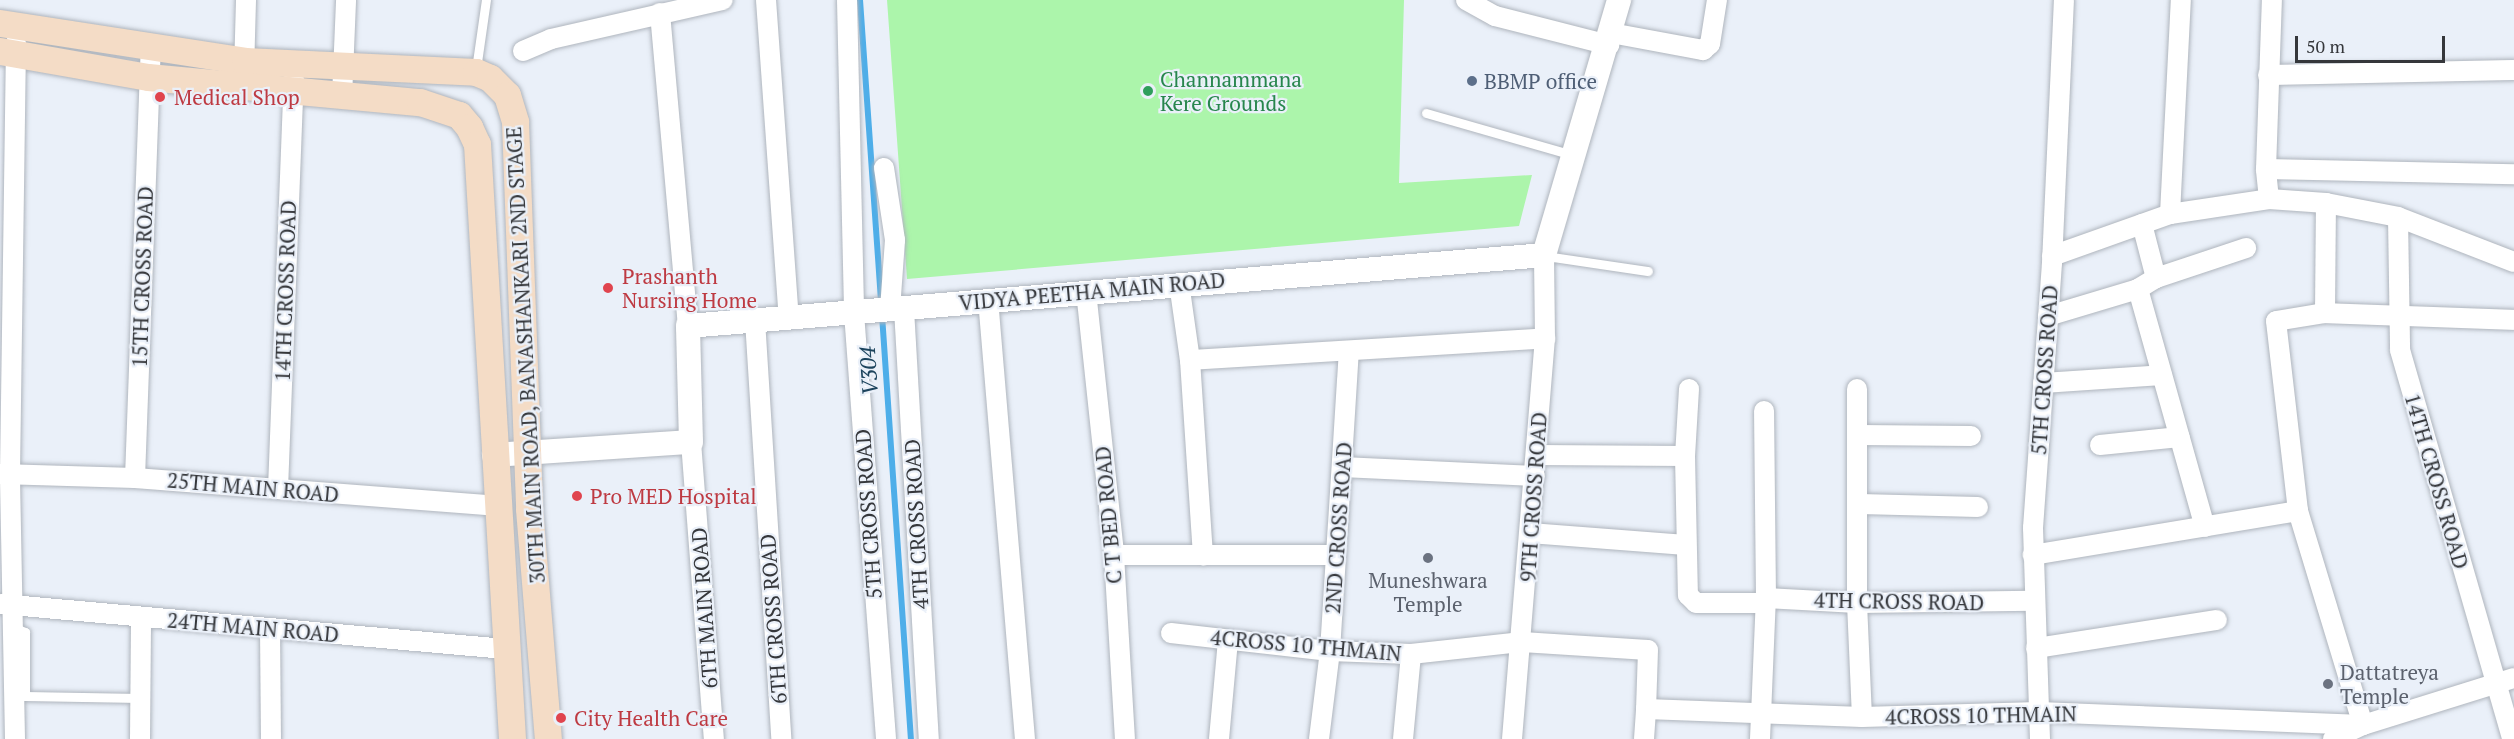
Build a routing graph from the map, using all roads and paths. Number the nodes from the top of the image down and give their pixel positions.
1 (246, 0) edge
2 (346, 0) edge
3 (486, 0) edge
4 (723, 0) edge
5 (766, 0) edge
6 (847, 0) edge
7 (1466, 0) edge
8 (1619, 0) edge
9 (1717, 0) edge
10 (2064, 0) edge
11 (2181, 0) edge
12 (2272, 0) edge
13 (1497, 8) edge
14 (660, 13) junction
15 (8, 24) edge
16 (1610, 39) junction
17 (151, 48) junction
18 (522, 51) dead end
19 (8, 52) edge
20 (294, 62) junction
21 (343, 64) junction
22 (485, 70) junction
23 (2514, 70) edge
24 (244, 74) junction
25 (2268, 75) junction
26 (148, 77) junction
27 (293, 93) junction
28 (342, 97) junction
29 (1426, 113) dead end
30 (1574, 155) junction
31 (884, 168) dead end
32 (2266, 169) junction
33 (2514, 174) edge
34 (2269, 199) junction
35 (2326, 203) junction
36 (2170, 214) junction
37 (2398, 217) junction
38 (2142, 224) junction
39 (2246, 248) dead end
40 (1544, 255) junction
41 (2052, 256) junction
42 (2514, 262) edge
43 (1648, 271) dead end
44 (2156, 278) junction
45 (1179, 283) junction
46 (2138, 290) junction
47 (1086, 291) junction
48 (988, 299) junction
49 (881, 311) junction
50 (2325, 313) junction
51 (2399, 314) junction
52 (2048, 316) junction
53 (789, 318) junction
54 (754, 320) junction
55 (2514, 320) edge
56 (688, 326) junction
57 (1545, 338) junction
58 (1349, 352) junction
59 (1190, 360) junction
60 (2162, 375) junction
61 (2043, 383) junction
62 (1689, 389) dead end
63 (1857, 389) dead end
64 (1764, 411) dead end
65 (1859, 435) junction
66 (1971, 436) dead end
67 (2180, 437) junction
68 (691, 442) junction
69 (2100, 445) dead end
70 (526, 453) junction
71 (494, 455) junction
72 (1536, 455) junction
73 (1685, 456) junction
74 (1342, 468) junction
75 (5, 474) edge
76 (1535, 476) junction
77 (135, 478) junction
78 (278, 489) junction
79 (1860, 504) junction
80 (496, 506) junction
81 (1978, 507) dead end
82 (2298, 511) junction
83 (2205, 527) junction
84 (1530, 533) junction
85 (1686, 545) junction
86 (1114, 555) junction
87 (1336, 555) junction
88 (2033, 555) junction
89 (1203, 556) junction
90 (1765, 600) junction
91 (2033, 601) junction
92 (1857, 603) junction
93 (7, 605) edge
94 (141, 617) junction
95 (2217, 620) dead end
96 (15, 628) junction
97 (270, 628) junction
98 (1171, 633) dead end
99 (1228, 640) junction
100 (1522, 642) junction
101 (2036, 648) junction
102 (506, 649) junction
103 (1330, 651) junction
104 (1411, 654) junction
105 (2505, 681) edge
106 (140, 698) junction
107 (1646, 710) junction
108 (2039, 712) junction
109 (1760, 714) junction
110 (1862, 717) junction
111 (2365, 732) edge
112 (15, 739) edge
113 (140, 739) edge
114 (272, 739) edge
115 (512, 739) edge
116 (548, 739) edge
117 (714, 739) edge
118 (781, 739) edge
119 (886, 739) edge
120 (929, 739) edge
121 (1025, 739) edge
122 (1125, 739) edge
123 (1219, 739) edge
124 (1319, 739) edge
125 (1403, 739) edge
126 (1512, 739) edge
127 (1644, 739) edge
128 (1760, 739) edge
129 (2040, 739) edge
130 (2333, 739) edge
131 (2512, 739) edge

1 - 24 street
2 - 21 street
3 - 22 lane
4 - 14 street
5 - 53 street
6 - 49 street, 5TH CROSS ROAD
7 - 13 street
8 - 16 street
9 - 16 street
10 - 41 street, 5TH CROSS ROAD
11 - 36 street
12 - 25 street
13 - 16 street
14 - 18 street
14 - 56 street
15 - 17 main road, 30TH MAIN ROAD, BANASHANKARI 2ND STAGE
15 - 19 street
16 - 30 street
17 - 24 main road, 30TH MAIN ROAD, BANASHANKARI 2ND STAGE
17 - 26 street, 15TH CROSS ROAD
19 - 26 main road, 30TH MAIN ROAD, BANASHANKARI 2ND STAGE
19 - 75 street
20 - 21 main road, 30TH MAIN ROAD, BANASHANKARI 2ND STAGE
20 - 24 main road, 30TH MAIN ROAD, BANASHANKARI 2ND STAGE
20 - 27 street, 14TH CROSS ROAD
21 - 22 main road, 30TH MAIN ROAD, BANASHANKARI 2ND STAGE
21 - 28 street
22 - 70 main road, 30TH MAIN ROAD, BANASHANKARI 2ND STAGE
23 - 25 street
24 - 26 main road, 30TH MAIN ROAD, BANASHANKARI 2ND STAGE
24 - 27 main road, 30TH MAIN ROAD, BANASHANKARI 2ND STAGE
25 - 32 street
26 - 77 street, 15TH CROSS ROAD
27 - 28 main road, 30TH MAIN ROAD, BANASHANKARI 2ND STAGE
27 - 78 street, 14TH CROSS ROAD
28 - 71 main road, 30TH MAIN ROAD, BANASHANKARI 2ND STAGE
29 - 30 lane
30 - 40 street
31 - 49 street
32 - 33 street
32 - 34 street
34 - 35 street
34 - 36 street
35 - 37 street
35 - 50 street
36 - 38 street
37 - 42 street
37 - 51 street, 14TH CROSS ROAD
38 - 41 street
38 - 44 street
39 - 44 street
40 - 43 lane
40 - 45 street, VIDYA PEETHA MAIN ROAD
40 - 57 street, 9TH CROSS ROAD
41 - 52 street, 5TH CROSS ROAD
44 - 46 street
45 - 47 street, VIDYA PEETHA MAIN ROAD
45 - 59 street
46 - 52 street
46 - 60 street
47 - 48 street, VIDYA PEETHA MAIN ROAD
47 - 86 street, C T BED ROAD
48 - 49 street, VIDYA PEETHA MAIN ROAD
48 - 121 street
49 - 53 street, VIDYA PEETHA MAIN ROAD
49 - 119 street, 5TH CROSS ROAD
49 - 120 street, 4TH CROSS ROAD
50 - 51 street
50 - 82 street
51 - 55 street
51 - 105 street, 14TH CROSS ROAD
52 - 61 street, 5TH CROSS ROAD
53 - 54 street, VIDYA PEETHA MAIN ROAD
54 - 56 street, VIDYA PEETHA MAIN ROAD
54 - 118 street, 6TH CROSS ROAD
56 - 68 street
57 - 58 street
57 - 72 street, 9TH CROSS ROAD
58 - 59 street
58 - 74 street, 2ND CROSS ROAD
59 - 89 street
60 - 61 street
60 - 67 street
61 - 88 street, 5TH CROSS ROAD
62 - 73 street, 4TH CROSS ROAD
63 - 65 street
64 - 90 street
65 - 66 street
65 - 79 street
67 - 69 street
67 - 83 street
68 - 70 street
68 - 117 street, 6TH MAIN ROAD
70 - 71 street
70 - 116 main road, 30TH MAIN ROAD, BANASHANKARI 2ND STAGE
71 - 80 main road, 30TH MAIN ROAD, BANASHANKARI 2ND STAGE
72 - 73 street
72 - 76 street, 9TH CROSS ROAD
73 - 85 street, 4TH CROSS ROAD
74 - 76 street
74 - 87 street, 2ND CROSS ROAD
75 - 77 street, 25TH MAIN ROAD
75 - 93 street
76 - 84 street, 9TH CROSS ROAD
77 - 78 street, 25TH MAIN ROAD
78 - 80 street, 25TH MAIN ROAD
79 - 81 street
79 - 92 street
80 - 102 main road, 30TH MAIN ROAD, BANASHANKARI 2ND STAGE
82 - 83 street
82 - 111 street
83 - 88 street
84 - 85 street
84 - 100 street, 9TH CROSS ROAD
85 - 90 street, 4TH CROSS ROAD
86 - 89 street
86 - 122 street, C T BED ROAD
87 - 89 street
87 - 103 street, 2ND CROSS ROAD
88 - 91 street, 5TH CROSS ROAD
90 - 92 street, 4TH CROSS ROAD
90 - 109 street
91 - 92 street, 4TH CROSS ROAD
91 - 101 street, 5TH CROSS ROAD
92 - 110 street
93 - 94 street, 24TH MAIN ROAD
93 - 96 street
94 - 97 street, 24TH MAIN ROAD
94 - 106 street
95 - 101 street
96 - 106 lane
96 - 112 street
97 - 102 street, 24TH MAIN ROAD
97 - 114 street
98 - 99 street, 4CROSS 10 THMAIN
99 - 103 street, 4CROSS 10 THMAIN
99 - 123 street
100 - 104 street, 4CROSS 10 THMAIN
100 - 107 street, 4CROSS 10 THMAIN
100 - 126 street, 9TH CROSS ROAD
101 - 108 street, 5TH CROSS ROAD
102 - 115 main road, 30TH MAIN ROAD, BANASHANKARI 2ND STAGE
103 - 104 street, 4CROSS 10 THMAIN
103 - 124 street, 2ND CROSS ROAD
104 - 125 street
105 - 111 street
105 - 131 street, 14TH CROSS ROAD
106 - 113 street
107 - 109 street, 4CROSS 10 THMAIN
107 - 127 street
108 - 110 street, 4CROSS 10 THMAIN
108 - 111 street, 4CROSS 10 THMAIN
108 - 129 street, 5TH CROSS ROAD
109 - 110 street, 4CROSS 10 THMAIN
109 - 128 street
111 - 130 street

